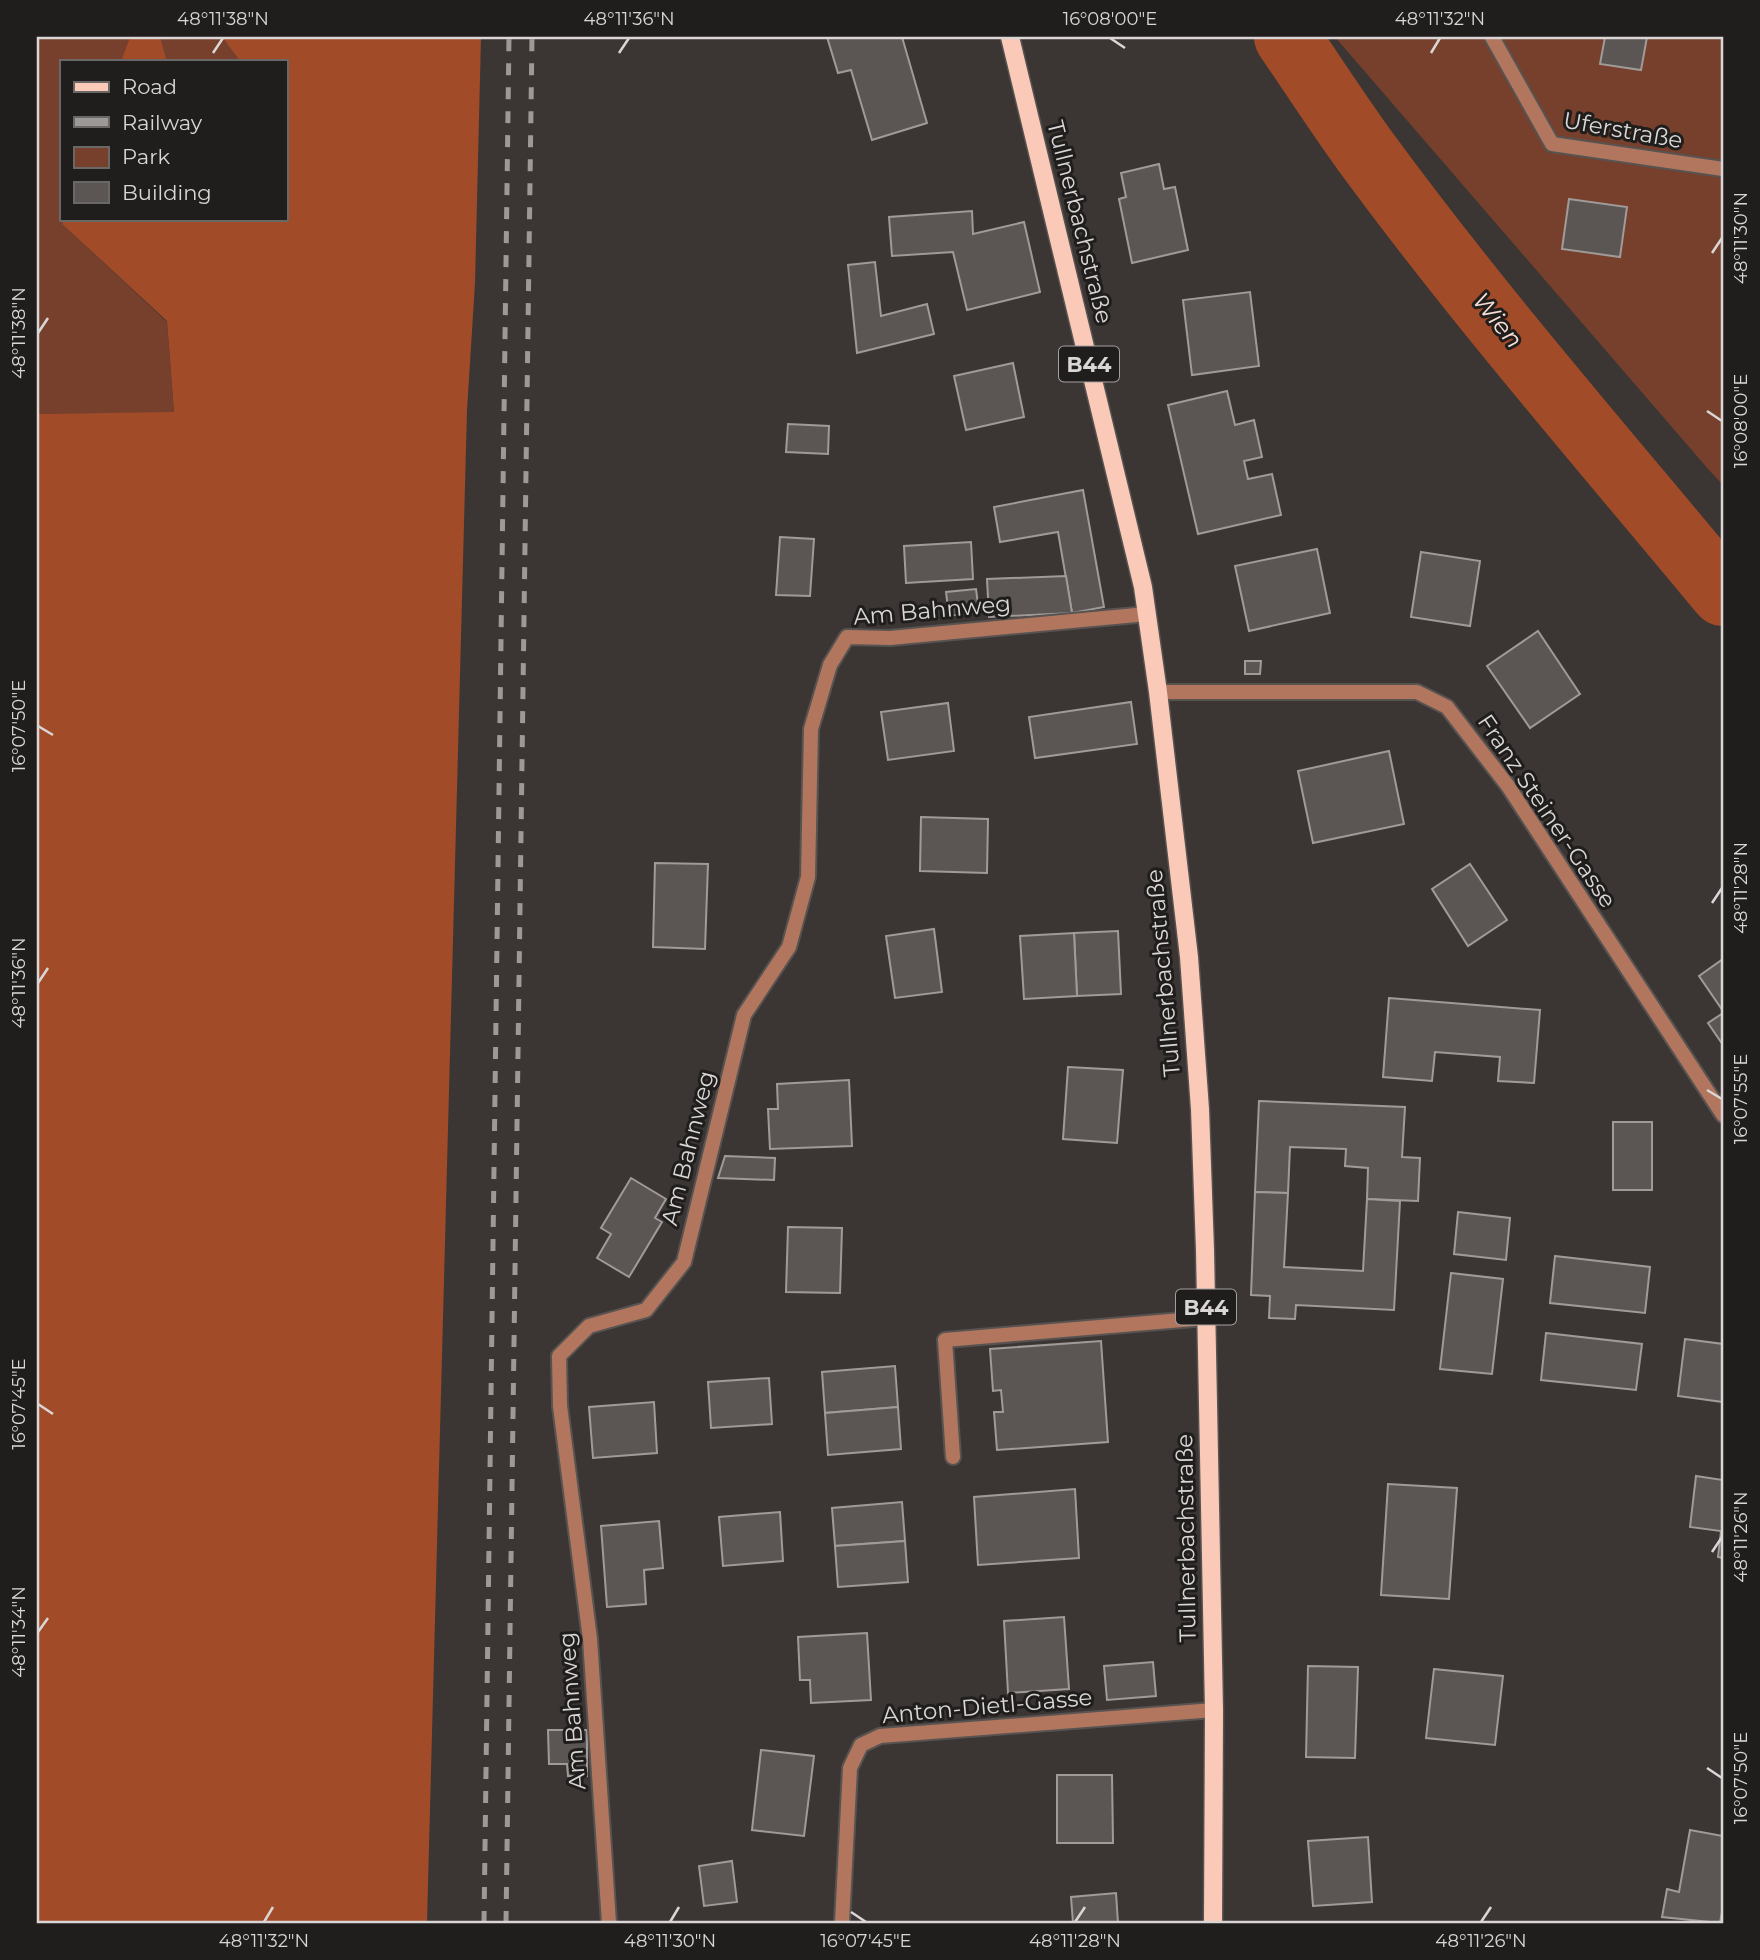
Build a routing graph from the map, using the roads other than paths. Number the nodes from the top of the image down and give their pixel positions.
1 (1010, 37) edge
2 (1492, 37) edge
3 (1723, 169) edge
4 (1147, 614) junction
5 (1158, 692) junction
6 (1723, 1115) edge
7 (1206, 1318) junction
8 (953, 1457) dead end
9 (1214, 1710) junction
10 (609, 1923) edge
11 (842, 1923) edge
12 (1213, 1923) edge

1 - 4 main road, Tullnerbachstraße / B44
2 - 3 street, Uferstraße
4 - 5 main road, Tullnerbachstraße / B44
4 - 10 street, Am Bahnweg
5 - 6 street, Franz Steiner-Gasse
5 - 7 main road, Tullnerbachstraße / B44
7 - 8 street
7 - 9 main road, Tullnerbachstraße / B44
9 - 11 street, Anton-Dietl-Gasse
9 - 12 main road, Tullnerbachstraße / B44

